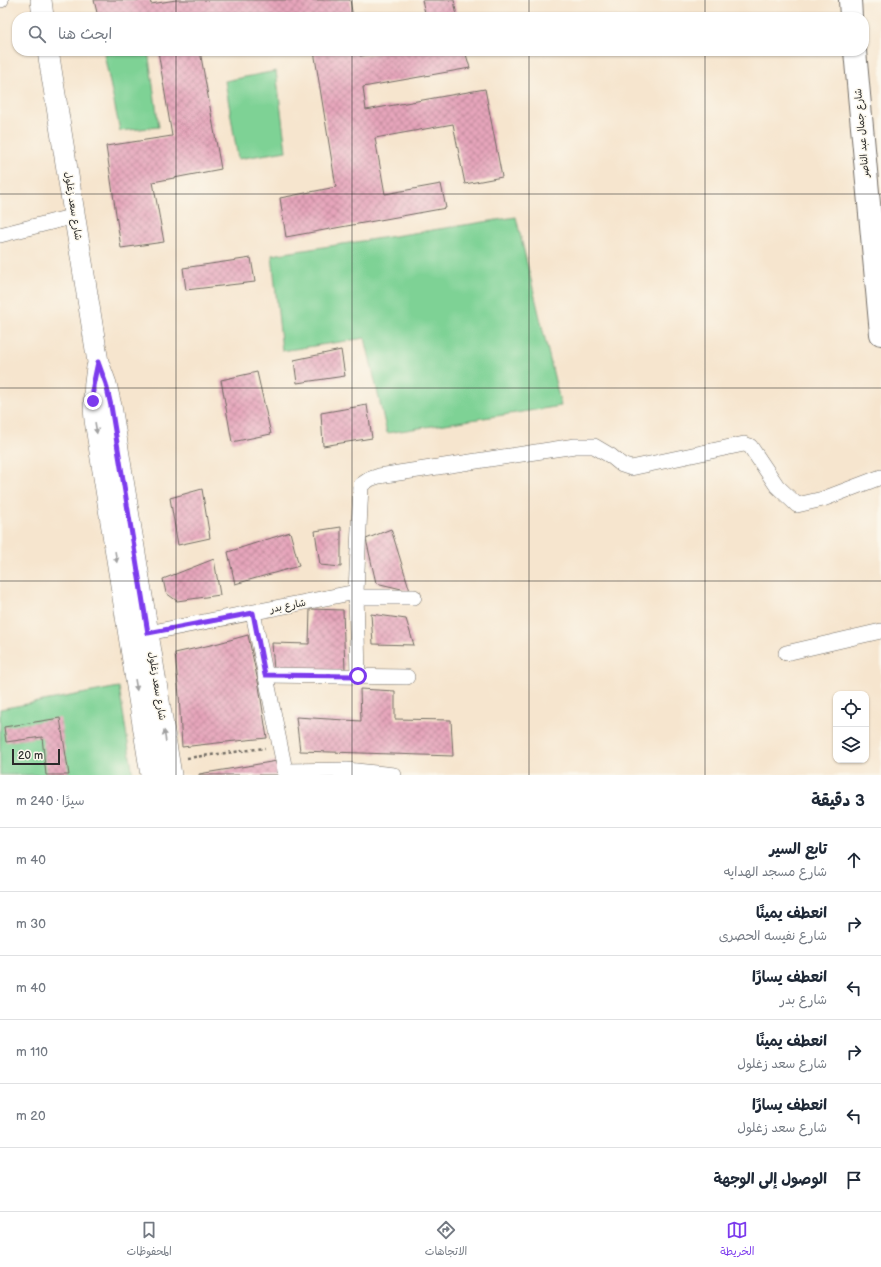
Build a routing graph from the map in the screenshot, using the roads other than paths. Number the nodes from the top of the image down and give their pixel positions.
1 (41, 0) edge
2 (850, 0) edge
3 (42, 12) edge
4 (851, 12) edge
5 (49, 56) edge
6 (854, 56) edge
7 (75, 216) junction
8 (0, 235) edge
9 (881, 334) edge
10 (98, 362) junction
11 (881, 477) edge
12 (356, 595) junction
13 (414, 597) dead end
14 (253, 613) junction
15 (881, 631) edge
16 (148, 633) junction
17 (786, 653) dead end
18 (265, 675) junction
19 (358, 676) junction
20 (407, 677) dead end
21 (170, 767) edge
22 (286, 773) edge
23 (150, 775) edge
24 (394, 775) edge

1 - 3 main road
2 - 4 main road
5 - 7 main road, شارع سعد زغلول
6 - 9 main road, شارع جمال عبد الناصر
7 - 8 street
7 - 10 main road, شارع سعد زغلول
10 - 16 main road, شارع سعد زغلول
10 -> 23 main road, شارع سعد زغلول
11 - 12 street
12 - 13 street, شارع بدر
12 - 14 street, شارع بدر
12 - 19 street
14 - 16 street, شارع بدر
14 - 18 street
15 - 17 street
21 -> 16 main road, شارع سعد زغلول
18 - 19 street
18 - 22 street
19 - 20 street
22 - 24 street

